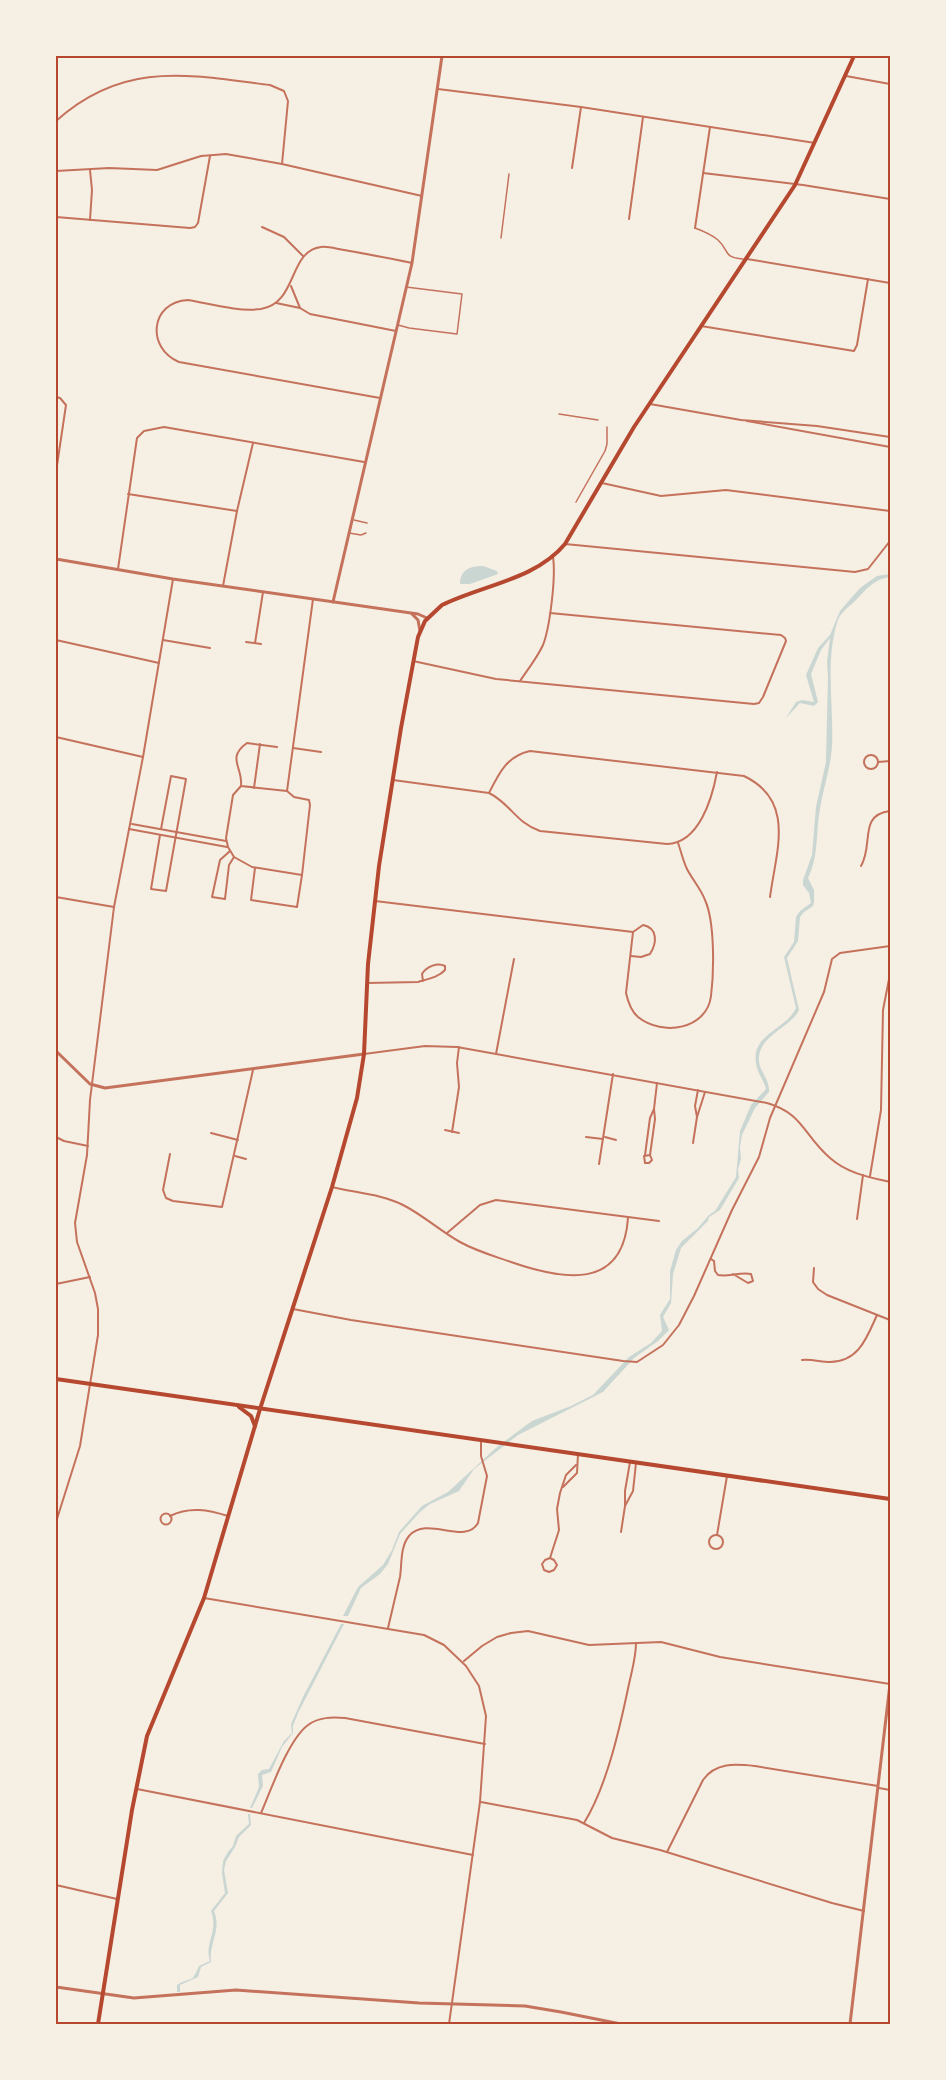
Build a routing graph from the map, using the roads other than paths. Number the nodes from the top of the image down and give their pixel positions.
1 (442, 56) edge
2 (854, 56) edge
3 (846, 76) junction
4 (891, 84) edge
5 (438, 89) junction
6 (580, 107) junction
7 (643, 117) junction
8 (56, 121) edge
9 (710, 127) junction
10 (815, 143) junction
11 (210, 154) junction
12 (282, 164) junction
13 (572, 168) dead end
14 (90, 170) junction
15 (56, 171) edge
16 (703, 173) junction
17 (509, 174) dead end
18 (795, 185) junction
19 (422, 196) junction
20 (891, 199) edge
21 (56, 217) edge
22 (629, 219) dead end
23 (90, 220) junction
24 (262, 227) dead end
25 (695, 228) joint
26 (501, 238) dead end
27 (303, 256) junction
28 (747, 259) junction
29 (412, 262) junction
30 (868, 279) junction
31 (891, 283) edge
32 (291, 286) junction
33 (406, 287) junction
34 (275, 303) junction
35 (300, 308) junction
36 (397, 324) junction
37 (701, 326) junction
38 (396, 331) junction
39 (56, 397) edge
40 (380, 398) junction
41 (650, 404) junction
42 (559, 414) dead end
43 (598, 420) dead end
44 (741, 420) junction
45 (607, 427) dead end
46 (891, 437) edge
47 (253, 443) junction
48 (891, 447) edge
49 (364, 462) junction
50 (56, 472) edge
51 (601, 483) junction
52 (128, 494) junction
53 (576, 502) dead end
54 (237, 511) junction
55 (891, 511) edge
56 (351, 520) junction
57 (368, 523) dead end
58 (348, 532) junction
59 (366, 533) dead end
60 (891, 541) edge
61 (565, 544) junction
62 (553, 557) junction
63 (56, 559) edge
64 (117, 570) junction
65 (172, 579) junction
66 (223, 586) junction
67 (262, 592) junction
68 (313, 599) junction
69 (333, 602) junction
70 (411, 613) junction
71 (550, 614) junction
72 (428, 618) junction
73 (420, 631) junction
74 (56, 640) edge
75 (163, 640) junction
76 (246, 642) dead end
77 (255, 643) junction
78 (261, 644) dead end
79 (210, 648) dead end
80 (413, 661) junction
81 (159, 663) junction
82 (520, 681) junction
83 (56, 737) edge
84 (260, 744) junction
85 (278, 747) dead end
86 (293, 748) junction
87 (321, 752) dead end
88 (143, 757) junction
89 (891, 761) edge
90 (878, 762) junction
91 (717, 772) junction
92 (392, 780) junction
93 (241, 786) junction
94 (254, 788) junction
95 (287, 791) junction
96 (489, 793) junction
97 (871, 811) dead end
98 (891, 811) edge
99 (875, 815) junction
100 (130, 824) junction
101 (129, 829) junction
102 (161, 830) junction
103 (177, 832) junction
104 (160, 835) junction
105 (176, 838) junction
106 (226, 841) junction
107 (678, 843) junction
108 (228, 847) junction
109 (230, 851) junction
110 (234, 857) junction
111 (861, 866) dead end
112 (255, 868) junction
113 (302, 875) junction
114 (56, 897) edge
115 (770, 897) dead end
116 (375, 901) junction
117 (114, 908) junction
118 (633, 932) junction
119 (891, 946) edge
120 (631, 956) junction
121 (514, 959) dead end
122 (891, 974) edge
123 (423, 981) junction
124 (367, 983) junction
125 (459, 1047) junction
126 (56, 1051) edge
127 (364, 1054) junction
128 (496, 1054) junction
129 (253, 1070) junction
130 (613, 1074) junction
131 (657, 1082) junction
132 (92, 1085) junction
133 (698, 1090) junction
134 (705, 1091) junction
135 (776, 1105) junction
136 (654, 1109) junction
137 (697, 1117) junction
138 (445, 1130) dead end
139 (452, 1131) junction
140 (459, 1132) dead end
141 (212, 1133) dead end
142 (648, 1134) junction
143 (653, 1134) junction
144 (56, 1137) edge
145 (586, 1137) dead end
146 (603, 1138) junction
147 (238, 1140) junction
148 (616, 1140) dead end
149 (693, 1143) dead end
150 (88, 1146) junction
151 (170, 1155) dead end
152 (645, 1155) junction
153 (650, 1155) junction
154 (235, 1156) junction
155 (246, 1159) dead end
156 (599, 1164) dead end
157 (863, 1176) junction
158 (870, 1177) junction
159 (891, 1182) edge
160 (332, 1187) junction
161 (628, 1218) junction
162 (857, 1219) dead end
163 (659, 1221) dead end
164 (446, 1234) junction
165 (711, 1259) junction
166 (814, 1268) dead end
167 (733, 1274) junction
168 (90, 1277) junction
169 (56, 1284) edge
170 (292, 1309) junction
171 (877, 1315) junction
172 (891, 1320) edge
173 (802, 1360) dead end
174 (56, 1379) edge
175 (91, 1384) junction
176 (236, 1406) junction
177 (260, 1409) junction
178 (255, 1426) junction
179 (481, 1441) junction
180 (578, 1455) junction
181 (630, 1462) junction
182 (636, 1462) junction
183 (576, 1466) junction
184 (727, 1476) junction
185 (563, 1487) junction
186 (891, 1499) edge
187 (625, 1506) junction
188 (171, 1516) dead end
189 (228, 1516) junction
190 (56, 1522) edge
191 (621, 1532) dead end
192 (717, 1535) junction
193 (550, 1558) junction
194 (204, 1598) junction
195 (388, 1628) junction
196 (636, 1642) junction
197 (463, 1662) junction
198 (890, 1684) edge
199 (485, 1744) junction
200 (878, 1787) junction
201 (135, 1789) junction
202 (891, 1790) edge
203 (480, 1802) junction
204 (261, 1813) junction
205 (584, 1823) junction
206 (667, 1852) junction
207 (473, 1855) junction
208 (56, 1885) edge
209 (117, 1899) junction
210 (864, 1911) junction
211 (56, 1987) edge
212 (102, 1995) junction
213 (452, 2004) junction
214 (98, 2025) edge
215 (449, 2025) edge
216 (621, 2025) edge
217 (850, 2025) edge

1 - 5 street
2 - 3 main road
3 - 4 street
3 - 10 main road
5 - 6 street
5 - 19 street
6 - 7 street
6 - 13 street
7 - 9 street
7 - 22 street
8 - 12 street
9 - 10 street
9 - 16 street
10 - 18 main road
11 - 12 street
11 - 14 street
11 - 23 street
12 - 19 street
14 - 15 street
14 - 23 street
16 - 18 street
16 - 25 street
17 - 26 lane
18 - 20 street
18 - 28 main road
19 - 29 street
21 - 23 street
24 - 27 street
25 - 28 lane
27 - 29 street
27 - 32 street
28 - 30 street
28 - 37 main road
29 - 33 street
30 - 31 street
30 - 37 street
32 - 34 street
32 - 35 street
33 - 36 street
33 - 36 lane
34 - 35 street
34 - 40 street
35 - 38 street
36 - 38 street
37 - 41 main road
38 - 40 street
39 - 50 street
40 - 49 street
41 - 44 street
41 - 51 main road
42 - 43 lane
44 - 46 street
44 - 48 street
45 - 53 lane
47 - 49 street
47 - 52 street
47 - 54 street
49 - 56 street
51 - 55 street
51 - 61 main road
52 - 54 street
52 - 64 street
54 - 66 street
56 - 57 lane
56 - 58 street
58 - 59 lane
58 - 69 street
60 - 61 street
61 - 62 main road
62 - 71 street
62 - 72 main road
63 - 64 street
64 - 65 street
65 - 66 street
65 - 75 street
66 - 67 street
67 - 68 street
67 - 77 street
68 - 69 street
68 - 86 street
69 - 70 street
70 - 72 street
70 - 73 street
71 - 82 street
71 - 82 street
72 - 73 main road
73 - 80 main road
74 - 81 street
75 - 79 street
75 - 81 street
76 - 77 street
77 - 78 street
80 - 82 street
80 - 92 main road
81 - 88 street
83 - 88 street
84 - 85 street
84 - 93 street
84 - 94 street
86 - 87 street
86 - 95 street
88 - 100 street
89 - 90 street
90 - 90 street
91 - 96 street
91 - 107 street
91 - 115 street
92 - 96 street
92 - 116 main road
93 - 94 street
93 - 106 street
94 - 95 street
95 - 113 street
96 - 107 street
97 - 99 street
98 - 99 street
99 - 111 street
100 - 101 street
100 - 102 street
101 - 104 street
101 - 117 street
102 - 103 street
102 - 103 street
103 - 105 street
103 - 106 street
104 - 105 street
104 - 105 street
105 - 108 street
106 - 108 street
107 - 120 street
108 - 109 street
109 - 110 street
109 - 110 street
110 - 112 street
112 - 113 street
112 - 113 street
114 - 117 street
116 - 118 street
116 - 124 main road
117 - 132 street
118 - 120 street
118 - 120 street
119 - 135 street
121 - 128 street
122 - 158 street
123 - 123 street
123 - 124 street
124 - 127 main road
125 - 127 street
125 - 128 street
125 - 139 street
126 - 132 street
127 - 129 street
127 - 160 main road
128 - 130 street
129 - 132 street
129 - 147 street
130 - 131 street
130 - 146 street
131 - 133 street
131 - 136 street
132 - 150 street
133 - 134 street
133 - 137 street
134 - 135 street
134 - 137 street
135 - 157 street
135 - 165 street
136 - 142 street
136 - 143 street
137 - 149 street
138 - 139 street
139 - 140 street
141 - 147 street
142 - 143 street
142 - 152 street
143 - 153 street
144 - 150 street
145 - 146 street
146 - 148 street
146 - 156 street
147 - 154 street
150 - 168 street
151 - 154 street
152 - 153 street
152 - 153 street
154 - 155 street
157 - 158 street
157 - 162 street
158 - 159 street
160 - 164 street
160 - 170 main road
161 - 163 street
161 - 164 street
161 - 164 street
165 - 167 street
165 - 170 street
166 - 171 street
167 - 167 street
168 - 169 street
168 - 175 street
170 - 177 main road
171 - 172 street
171 - 173 street
174 - 175 main road
175 - 176 main road
175 - 190 street
176 - 177 main road
176 - 178 main road
177 - 178 main road
177 - 179 main road
178 - 189 main road
179 - 180 main road
179 - 195 street
180 - 181 main road
180 - 183 street
181 - 182 main road
181 - 187 street
182 - 184 main road
182 - 187 street
183 - 185 street
183 - 185 street
184 - 186 main road
184 - 192 street
185 - 193 street
187 - 191 street
188 - 189 street
189 - 194 main road
192 - 192 street
193 - 193 street
194 - 195 street
194 - 201 main road
195 - 197 street
196 - 197 street
196 - 198 street
196 - 205 street
197 - 199 street
198 - 200 street
199 - 203 street
199 - 204 street
200 - 202 street
200 - 206 street
200 - 210 street
201 - 204 street
201 - 209 main road
203 - 205 street
203 - 207 street
204 - 207 street
205 - 206 street
206 - 210 street
207 - 213 street
208 - 209 street
209 - 212 main road
210 - 217 street
211 - 212 street
212 - 213 street
212 - 214 main road
213 - 215 street
213 - 216 street

